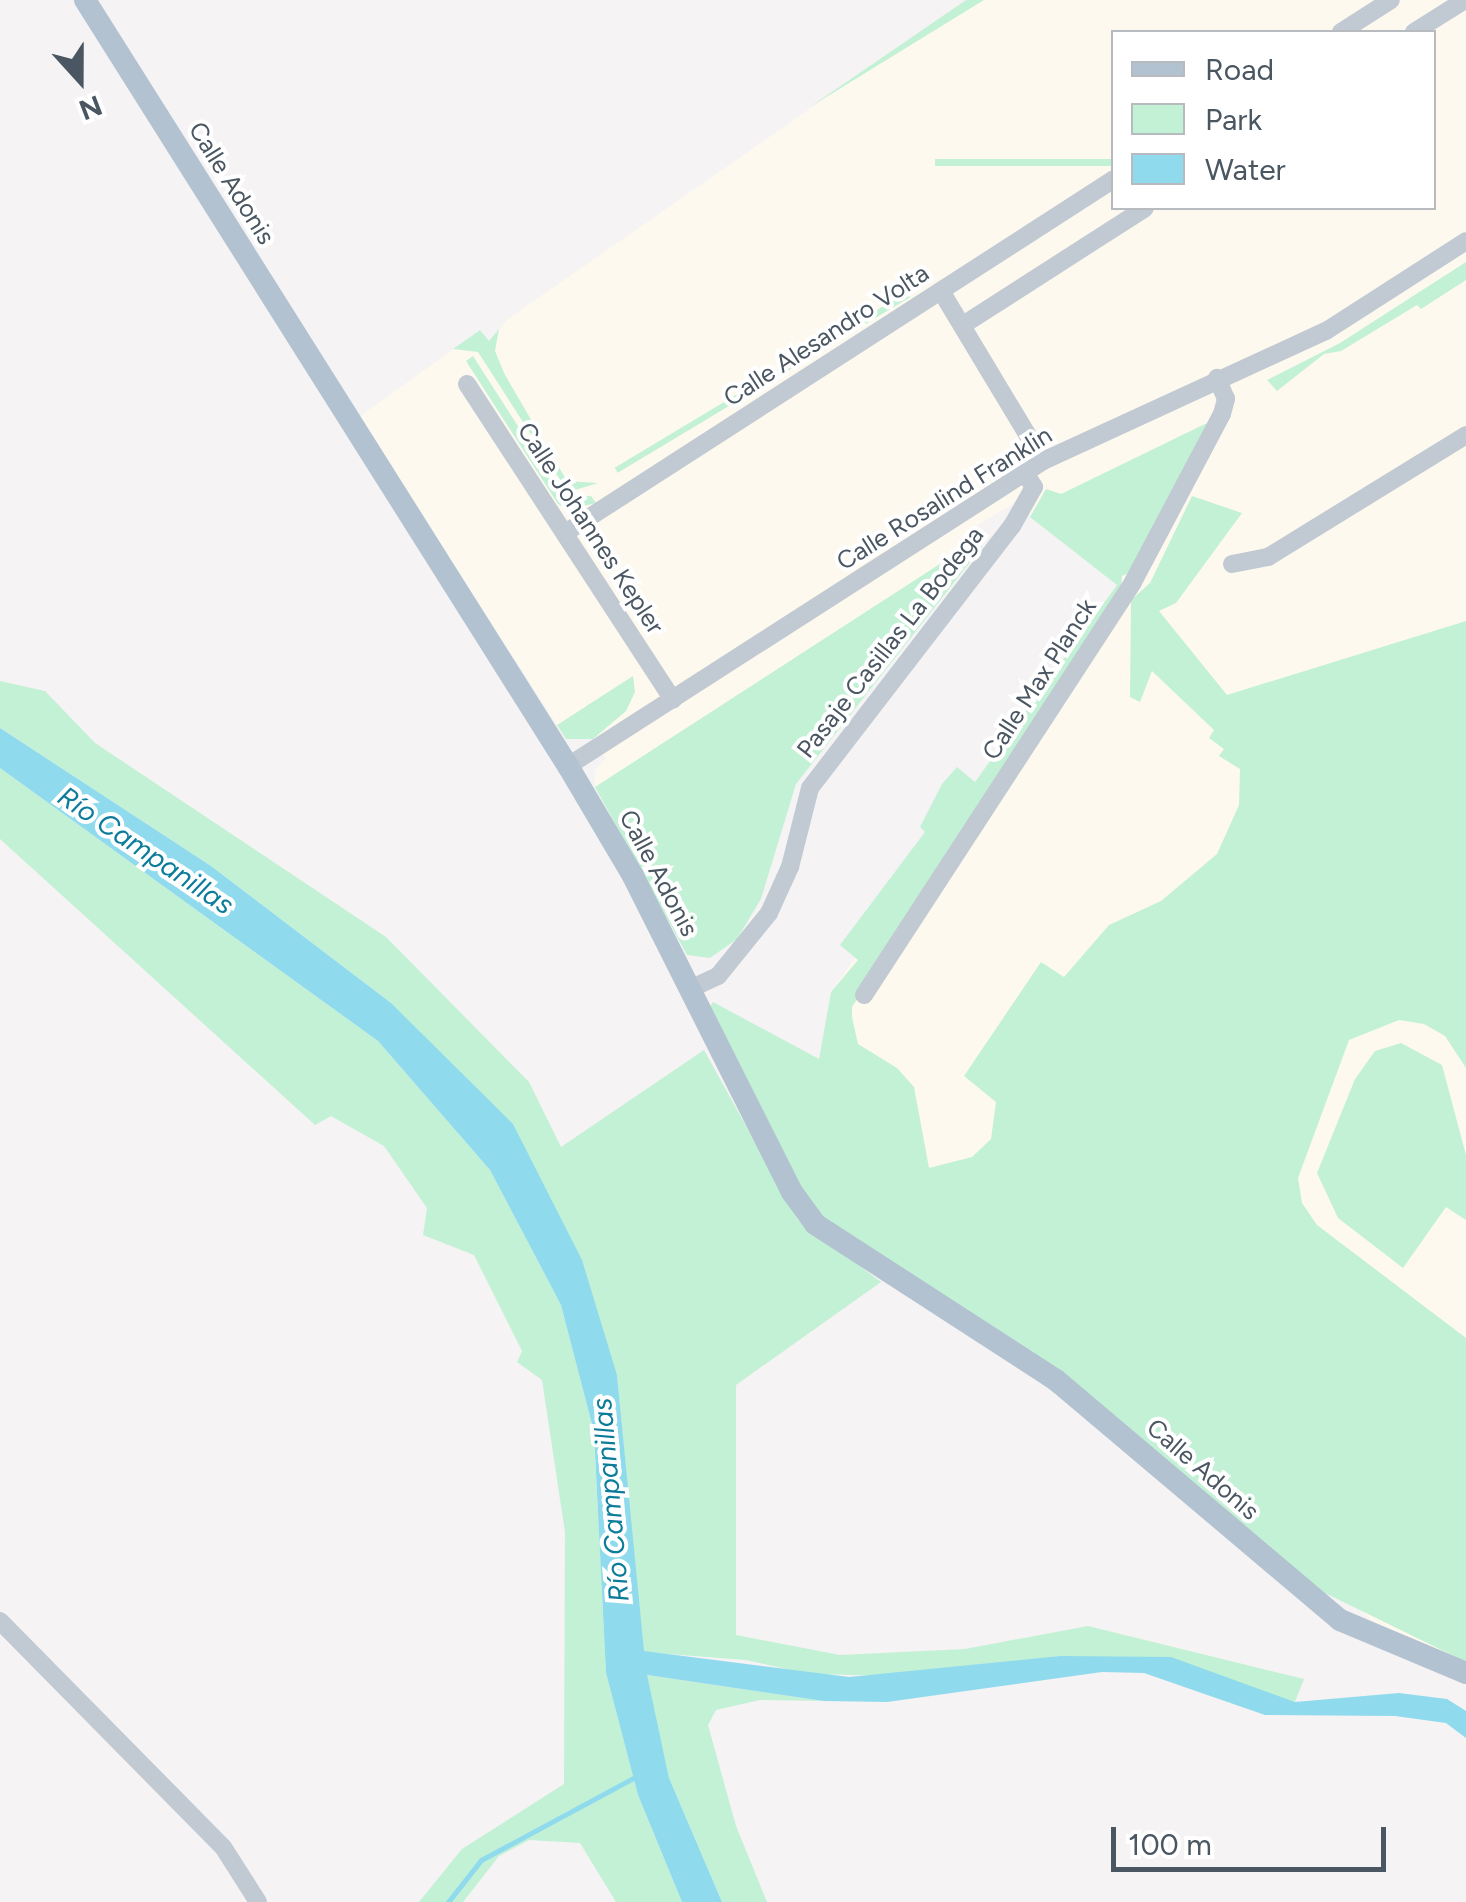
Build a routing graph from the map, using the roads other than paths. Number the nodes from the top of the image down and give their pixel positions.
1 (85, 0) edge
2 (1391, 0) edge
3 (1464, 0) edge
4 (1343, 30) edge
5 (1417, 30) edge
6 (1111, 182) edge
7 (1141, 210) edge
8 (1466, 241) edge
9 (941, 291) junction
10 (963, 325) junction
11 (1218, 378) junction
12 (467, 384) dead end
13 (1466, 435) edge
14 (1042, 461) junction
15 (1025, 472) junction
16 (565, 533) junction
17 (1232, 564) dead end
18 (674, 700) junction
19 (568, 766) junction
20 (690, 989) junction
21 (864, 995) dead end
22 (0, 1621) edge
23 (1466, 1673) edge
24 (258, 1902) edge

1 - 19 main road, Calle Adonis
2 - 4 street
3 - 5 street
6 - 9 street, Calle Alesandro Volta
7 - 10 street
8 - 11 street, Calle Rosalind Franklin
9 - 10 street
9 - 16 street, Calle Alesandro Volta
10 - 14 street
11 - 14 street, Calle Rosalind Franklin
11 - 21 street, Calle Max Planck
12 - 16 street, Calle Johannes Kepler
13 - 17 street
14 - 15 street, Calle Rosalind Franklin
15 - 18 street, Calle Rosalind Franklin
15 - 20 street, Pasaje Casillas La Bodega
16 - 18 street, Calle Johannes Kepler
18 - 19 street, Calle Rosalind Franklin
19 - 20 main road, Calle Adonis
20 - 23 main road, Calle Adonis
22 - 24 street

